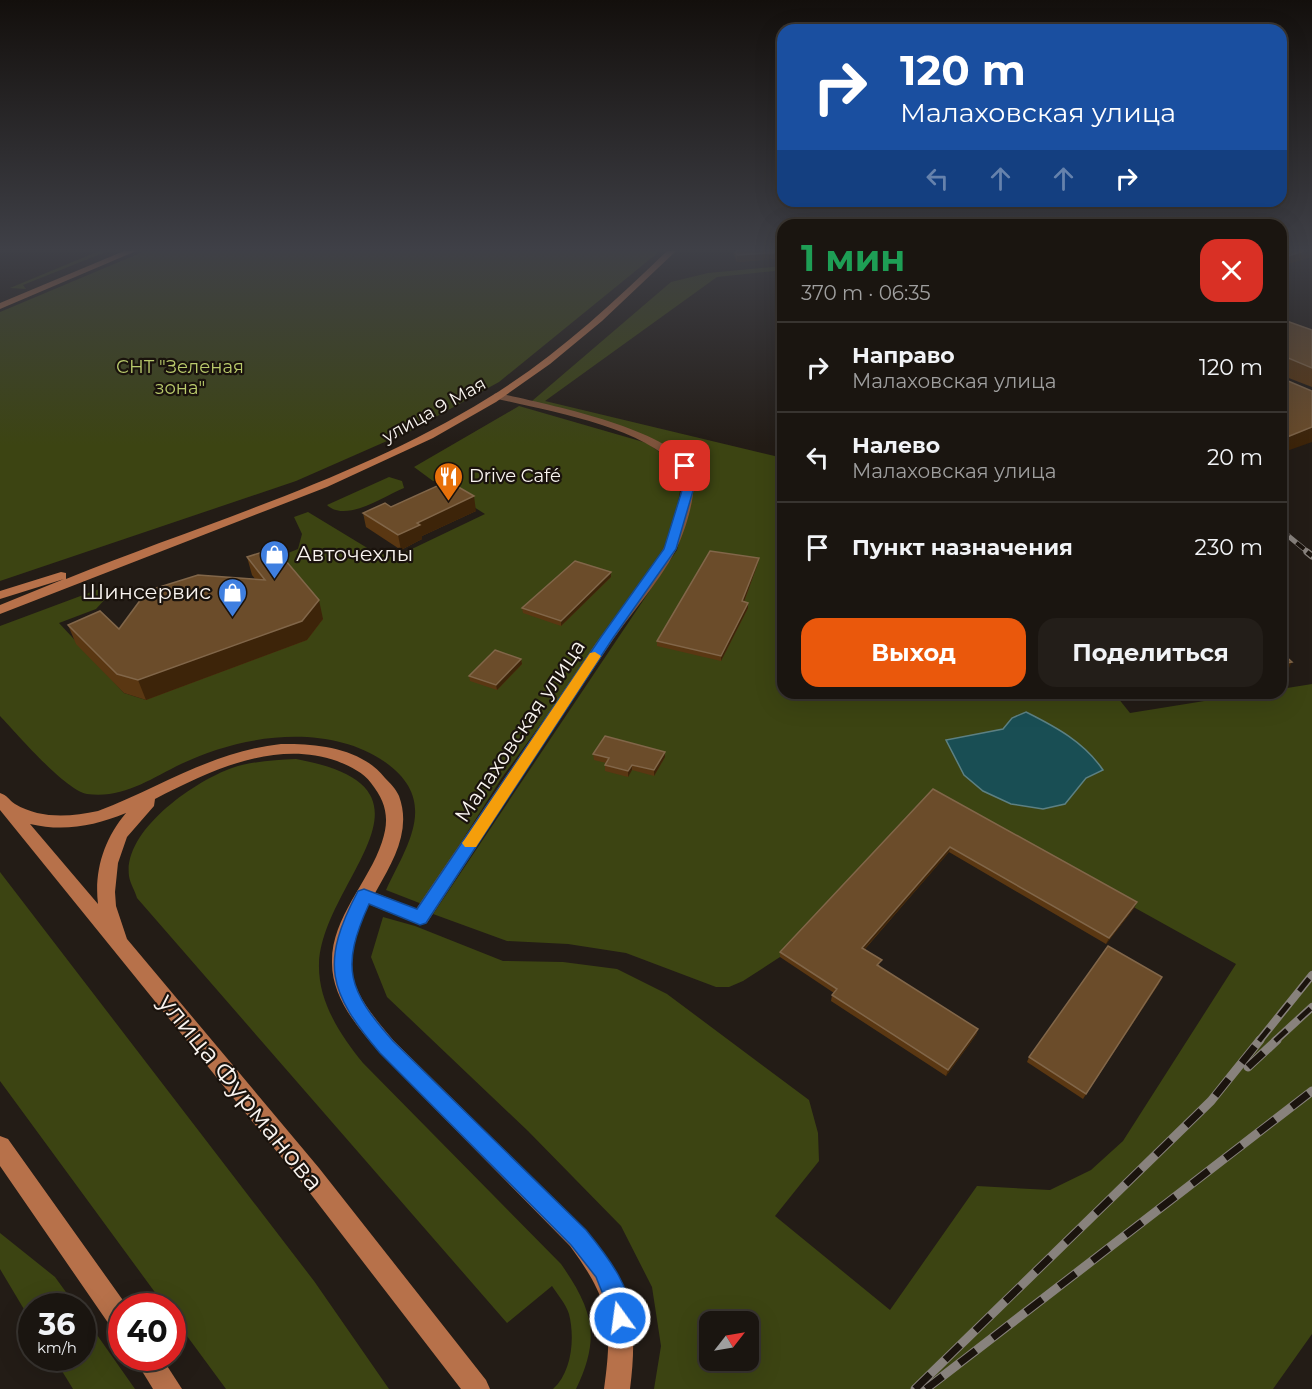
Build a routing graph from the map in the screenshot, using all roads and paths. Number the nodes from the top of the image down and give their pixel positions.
1 (601, 316) edge
2 (498, 396) junction
3 (176, 540) junction
4 (0, 595) edge
5 (0, 610) edge
6 (169, 786) junction
7 (4, 803) edge
8 (364, 895) junction
9 (120, 946) junction
10 (0, 1147) edge
11 (108, 1301) edge
12 (156, 1371) edge
13 (469, 1379) edge
14 (169, 1389) edge
15 (617, 1389) edge

1 - 2 main road, улица 9 Мая
2 - 3 main road, улица 9 Мая
2 - 8 street, Малаховская улица
3 - 4 main road, улица 9 Мая
3 - 5 main road, улица 9 Мая
6 - 7 main road
6 - 8 main road
6 - 9 main road
7 - 9 main road, улица Фурманова
8 - 15 main road
9 - 13 main road, улица Фурманова
10 - 11 main road
12 - 14 main road

